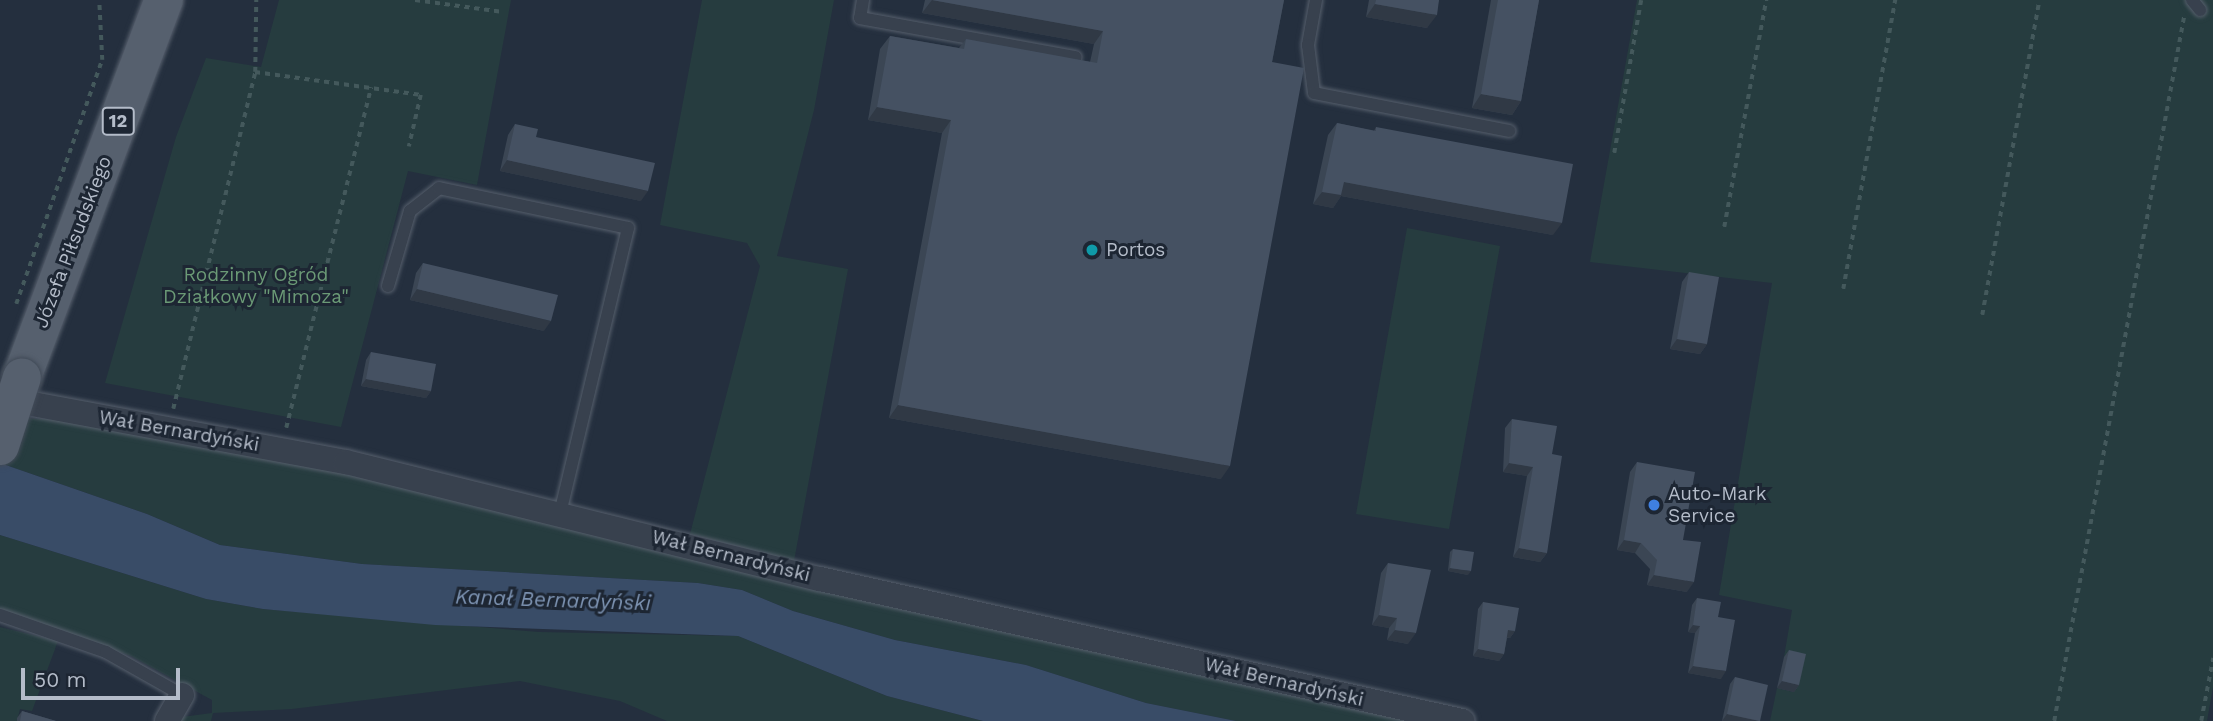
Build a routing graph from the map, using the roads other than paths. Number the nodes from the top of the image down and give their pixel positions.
1 (164, 0) edge
2 (863, 0) edge
3 (1316, 0) edge
4 (1075, 57) edge
5 (1508, 131) dead end
6 (388, 286) dead end
7 (11, 388) edge
8 (0, 446) edge
9 (559, 513) junction
10 (0, 615) edge
11 (181, 695) joint
12 (167, 721) edge
13 (1462, 721) edge

1 - 7 main road, Józefa Piłsudskiego / 12
2 - 4 lane
3 - 5 lane
6 - 9 lane
7 - 8 main road, Józefa Piłsudskiego / 12, bridge
7 - 9 street, Wał Bernardyński
9 - 13 street, Wał Bernardyński
10 - 11 lane
11 - 12 street

